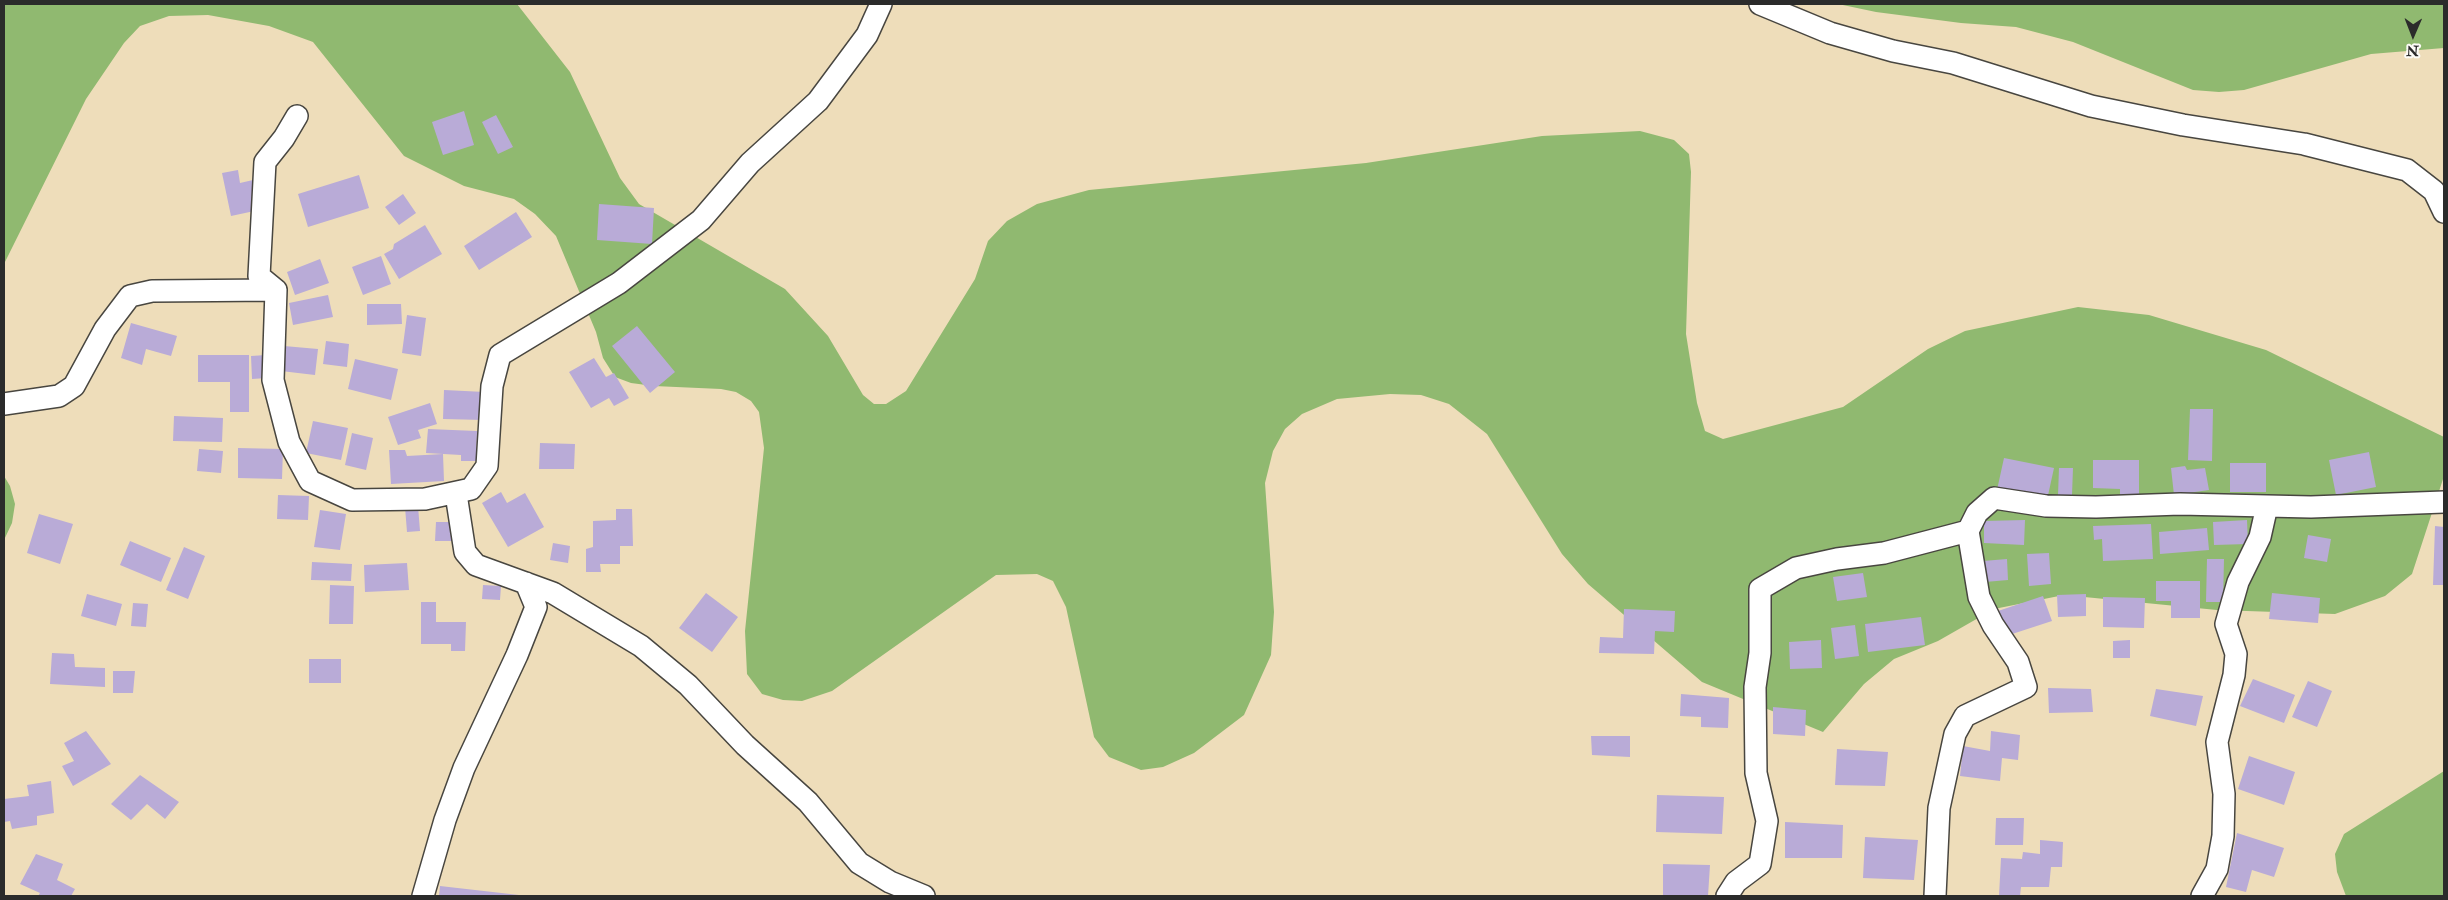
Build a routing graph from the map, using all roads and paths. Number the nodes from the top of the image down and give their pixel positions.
1 (881, 4) edge
2 (1760, 4) edge
3 (297, 116) dead end
4 (2444, 212) edge
5 (276, 290) junction
6 (4, 404) edge
7 (456, 494) junction
8 (2444, 502) edge
9 (2267, 506) junction
10 (1968, 531) junction
11 (526, 584) junction
12 (424, 896) edge
13 (924, 896) edge
14 (1728, 896) edge
15 (1935, 896) edge
16 (2202, 896) edge

1 - 7 street
2 - 4 street
3 - 5 street
5 - 6 street
5 - 7 street
7 - 11 street
8 - 9 street
9 - 10 street
9 - 16 street
10 - 14 street
10 - 15 street
11 - 12 street
11 - 13 street

